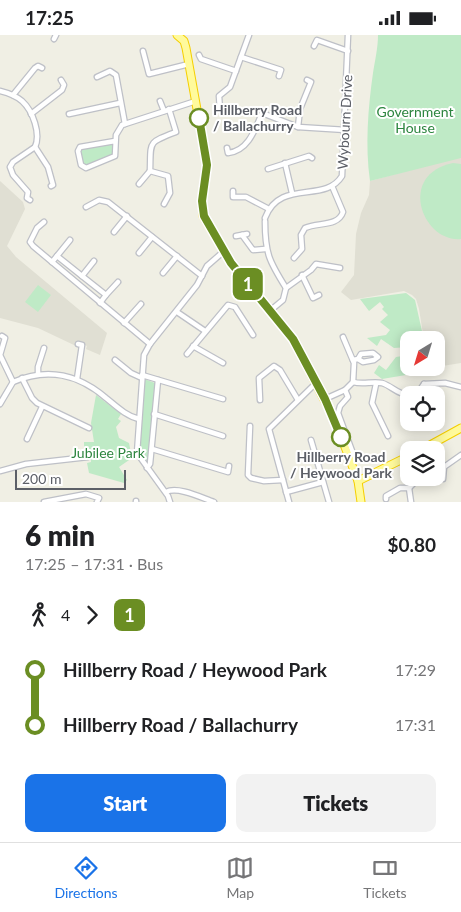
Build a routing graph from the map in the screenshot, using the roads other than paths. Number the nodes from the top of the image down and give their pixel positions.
1 (177, 35) edge
2 (249, 35) edge
3 (348, 35) edge
4 (314, 46) dead end
5 (143, 51) dead end
6 (348, 51) junction
7 (199, 55) dead end
8 (241, 57) junction
9 (189, 64) junction
10 (42, 68) dead end
11 (236, 71) junction
12 (279, 76) dead end
13 (97, 77) dead end
14 (61, 80) dead end
15 (307, 80) dead end
16 (0, 91) edge
17 (13, 95) junction
18 (160, 101) dead end
19 (196, 101) junction
20 (120, 103) junction
21 (264, 107) dead end
22 (169, 109) junction
23 (70, 111) dead end
24 (164, 111) junction
25 (224, 111) dead end
26 (262, 113) junction
27 (31, 116) junction
28 (124, 124) junction
29 (298, 127) junction
30 (346, 130) junction
31 (176, 132) junction
32 (178, 139) dead end
33 (115, 141) junction
34 (35, 147) junction
35 (227, 148) dead end
36 (312, 158) dead end
37 (285, 163) junction
38 (268, 169) dead end
39 (150, 171) junction
40 (139, 184) dead end
41 (51, 186) dead end
42 (332, 187) junction
43 (234, 191) dead end
44 (292, 193) junction
45 (233, 197) junction
46 (27, 200) dead end
47 (233, 203) dead end
48 (164, 204) dead end
49 (86, 207) dead end
50 (269, 209) junction
51 (127, 217) junction
52 (44, 222) dead end
53 (334, 222) junction
54 (334, 229) dead end
55 (114, 232) dead end
56 (236, 236) dead end
57 (152, 237) junction
58 (70, 240) dead end
59 (266, 249) junction
60 (224, 252) junction
61 (139, 253) dead end
62 (58, 256) junction
63 (176, 256) junction
64 (294, 258) dead end
65 (94, 261) dead end
66 (52, 262) junction
67 (340, 268) dead end
68 (163, 273) dead end
69 (82, 275) junction
70 (302, 275) junction
71 (202, 276) junction
72 (118, 282) dead end
73 (286, 287) junction
74 (106, 295) junction
75 (319, 295) dead end
76 (100, 303) junction
77 (141, 304) dead end
78 (271, 310) junction
79 (177, 312) junction
80 (124, 323) junction
81 (205, 331) junction
82 (253, 335) dead end
83 (343, 337) dead end
84 (6, 338) dead end
85 (150, 344) junction
86 (82, 346) dead end
87 (193, 346) junction
88 (44, 348) dead end
89 (187, 354) dead end
90 (358, 359) dead end
91 (115, 360) dead end
92 (352, 360) junction
93 (223, 363) dead end
94 (38, 374) junction
95 (142, 377) junction
96 (22, 378) junction
97 (77, 379) junction
98 (158, 380) junction
99 (13, 382) junction
100 (353, 382) junction
101 (316, 383) junction
102 (376, 383) junction
103 (421, 386) edge
104 (461, 387) edge
105 (345, 390) junction
106 (400, 393) edge
107 (223, 399) dead end
108 (325, 399) junction
109 (260, 400) dead end
110 (298, 400) junction
111 (0, 404) edge
112 (42, 407) junction
113 (154, 414) junction
114 (139, 419) junction
115 (250, 426) dead end
116 (85, 428) dead end
117 (461, 428) edge
118 (222, 436) dead end
119 (29, 437) dead end
120 (388, 437) dead end
121 (311, 440) dead end
122 (437, 441) edge
123 (152, 449) junction
124 (355, 455) dead end
125 (461, 455) edge
126 (88, 457) dead end
127 (400, 460) edge
128 (229, 466) dead end
129 (445, 466) edge
130 (147, 468) junction
131 (0, 471) edge
132 (283, 480) junction
133 (323, 481) junction
134 (358, 481) junction
135 (412, 486) edge
136 (409, 488) junction
137 (166, 492) junction
138 (286, 492) junction
139 (384, 495) dead end
140 (99, 498) edge
141 (55, 501) edge
142 (44, 502) edge
143 (170, 502) edge
144 (214, 502) edge
145 (289, 502) edge
146 (329, 502) edge
147 (361, 502) edge
148 (411, 502) edge

1 - 9 highway
2 - 8 street
3 - 6 street, Wybourn Drive
4 - 6 street
5 - 9 street
6 - 30 street, Wybourn Drive
7 - 11 street
8 - 11 street
8 - 12 street
9 - 19 highway
10 - 17 street
11 - 25 street
13 - 20 street
14 - 27 street
15 - 29 street
16 - 17 street
17 - 27 street
18 - 24 street
19 - 22 street
19 - 60 highway
20 - 23 street
20 - 28 street
21 - 26 street
22 - 24 street
22 - 31 street
24 - 28 street
26 - 29 street
26 - 35 street
27 - 34 street
28 - 33 street
29 - 30 street
30 - 42 street, Wybourn Drive
31 - 32 street
31 - 39 street
33 - 33 street
34 - 41 street
34 - 46 street
36 - 37 street
37 - 38 street
37 - 44 street
39 - 40 street
39 - 48 street
42 - 44 street, Wybourn Drive
42 - 53 street
43 - 45 street
44 - 50 street, Wybourn Drive
45 - 47 street
45 - 50 street
49 - 51 street
50 - 59 street, Wybourn Drive
51 - 55 street
51 - 57 street
52 - 66 street
53 - 54 street
53 - 64 street
56 - 59 street
57 - 61 street
57 - 63 street
58 - 62 street
59 - 73 street
60 - 71 street
60 - 78 highway
62 - 66 street
62 - 69 street
63 - 68 street
63 - 71 street
65 - 69 street
66 - 76 street
67 - 70 street
69 - 74 street
70 - 73 street
70 - 75 street
71 - 79 street
72 - 74 street
73 - 78 street
74 - 76 street
76 - 80 street
77 - 80 street
78 - 101 highway
79 - 81 street
79 - 85 street
80 - 85 street
81 - 82 street
81 - 87 street
83 - 92 street
84 - 99 street
85 - 95 street
86 - 97 street
87 - 89 street
87 - 93 street
88 - 94 street
90 - 92 street
91 - 95 street
92 - 100 street
94 - 96 street
94 - 97 street
95 - 98 street
95 - 114 street
96 - 99 street
96 - 112 street
97 - 114 street
98 - 107 street
98 - 113 street
99 - 111 street
100 - 102 street
100 - 105 street
101 - 108 highway
101 - 110 street
102 - 106 street
102 - 120 street
103 - 104 street
105 - 108 street
105 - 124 street
108 - 134 highway
109 - 110 street
110 - 132 street
112 - 116 street
112 - 119 street
113 - 118 street
113 - 123 street
114 - 130 street
115 - 132 street
117 - 122 highway
121 - 133 street
123 - 128 street
123 - 130 street
125 - 129 street
126 - 131 street
127 - 134 highway
130 - 137 street
132 - 138 street
133 - 138 street
133 - 146 street
134 - 147 highway
135 - 136 street
136 - 139 street
136 - 148 street
137 - 143 street
137 - 144 street
138 - 145 street
140 - 141 street
141 - 142 street

